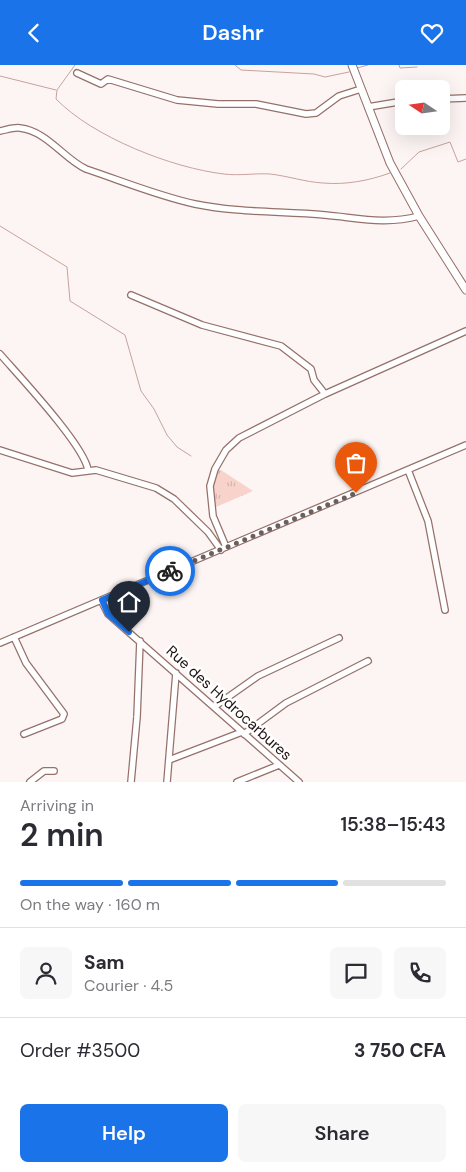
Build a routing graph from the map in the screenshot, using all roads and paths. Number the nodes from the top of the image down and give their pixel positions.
1 (352, 65) edge
2 (77, 73) dead end
3 (361, 89) junction
4 (466, 98) edge
5 (450, 99) edge
6 (395, 102) edge
7 (368, 107) junction
8 (0, 131) edge
9 (419, 216) junction
10 (466, 290) edge
11 (131, 295) dead end
12 (466, 331) edge
13 (0, 354) edge
14 (325, 394) junction
15 (466, 445) edge
16 (0, 450) edge
17 (88, 470) junction
18 (408, 470) junction
19 (223, 549) junction
20 (102, 600) junction
21 (445, 610) dead end
22 (14, 637) junction
23 (339, 638) dead end
24 (140, 641) junction
25 (0, 643) edge
26 (368, 661) dead end
27 (176, 673) junction
28 (214, 707) junction
29 (243, 733) junction
30 (24, 734) dead end
31 (169, 760) junction
32 (279, 765) junction
33 (54, 771) dead end
34 (30, 782) edge
35 (131, 782) edge
36 (167, 782) edge
37 (237, 782) edge
38 (299, 782) edge

1 - 3 street
2 - 3 street
3 - 7 street
4 - 5 street
6 - 7 street
7 - 9 street
8 - 9 street
9 - 10 street
11 - 14 street
12 - 14 street
13 - 17 street
14 - 19 street
15 - 18 street
16 - 17 street
17 - 19 street
18 - 19 street
18 - 21 street
19 - 20 street
20 - 22 street
20 - 24 street, Rue des Hydrocarbures
22 - 25 street
22 - 30 street
23 - 28 street
24 - 27 street, Rue des Hydrocarbures
24 - 35 street
26 - 29 street
27 - 28 street, Rue des Hydrocarbures
27 - 31 street
28 - 29 street, Rue des Hydrocarbures
29 - 31 street
29 - 32 street, Rue des Hydrocarbures
31 - 36 street
32 - 37 street
32 - 38 street, Rue des Hydrocarbures
33 - 34 street

